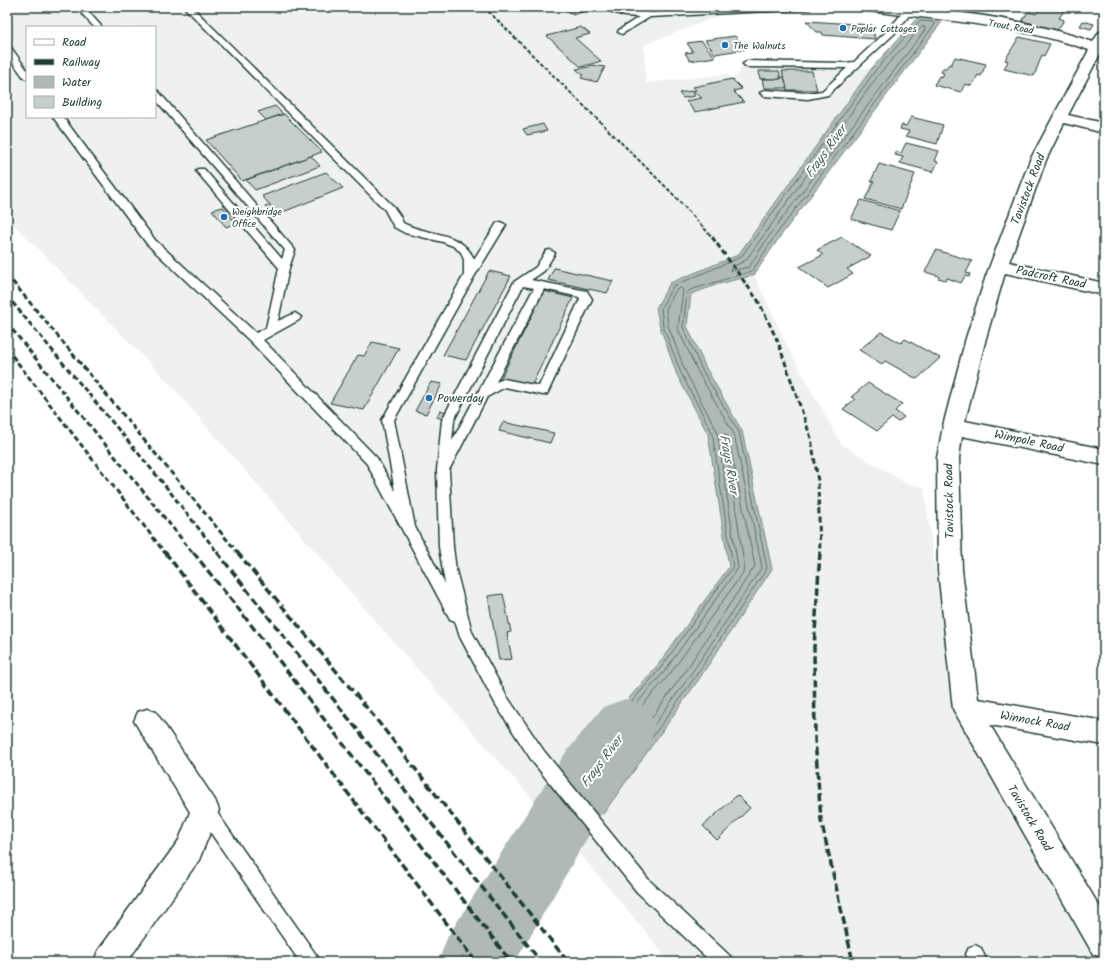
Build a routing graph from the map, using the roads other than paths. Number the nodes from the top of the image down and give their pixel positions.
1 (80, 7) edge
2 (188, 7) edge
3 (601, 7) edge
4 (629, 7) edge
5 (810, 7) edge
6 (868, 7) edge
7 (910, 11) edge
8 (648, 15) junction
9 (97, 26) edge
10 (622, 32) dead end
11 (1101, 44) edge
12 (7, 48) edge
13 (746, 64) dead end
14 (856, 64) junction
15 (26, 75) edge
16 (764, 93) dead end
17 (156, 94) edge
18 (1059, 117) junction
19 (59, 118) edge
20 (1104, 128) edge
21 (201, 171) dead end
22 (501, 225) dead end
23 (550, 253) dead end
24 (999, 266) junction
25 (284, 268) junction
26 (469, 275) junction
27 (519, 282) junction
28 (535, 284) junction
29 (1104, 289) edge
30 (295, 317) dead end
31 (271, 330) junction
32 (255, 339) junction
33 (483, 395) junction
34 (954, 426) junction
35 (1104, 457) edge
36 (443, 470) junction
37 (408, 528) junction
38 (465, 634) junction
39 (966, 709) junction
40 (147, 721) dead end
41 (1104, 733) edge
42 (205, 810) junction
43 (1104, 943) edge
44 (109, 962) edge
45 (311, 962) edge
46 (724, 962) edge

1 - 9 lane
2 - 26 lane
3 - 8 lane
4 - 8 lane
5 - 8 lane
6 - 7 street, Trout Road
7 - 11 street, Trout Road
7 - 14 lane
8 - 10 lane
11 - 18 street, Tavistock Road
12 - 15 lane
13 - 14 lane
14 - 16 lane
17 - 25 lane
18 - 20 street
18 - 24 street, Tavistock Road
19 - 32 lane
21 - 25 lane
22 - 26 lane
23 - 27 lane
24 - 29 street, Padcroft Road
24 - 34 street, Tavistock Road
25 - 31 lane
26 - 37 lane
27 - 28 lane
27 - 36 lane
28 - 33 lane
28 - 33 lane
30 - 31 lane
31 - 32 lane
32 - 37 lane
33 - 36 lane
34 - 35 street, Wimpole Road
34 - 39 street, Tavistock Road
36 - 38 lane
37 - 38 lane
38 - 46 lane
39 - 41 street, Winnock Road
39 - 43 street, Tavistock Road
40 - 42 street
42 - 44 street
42 - 45 lane

